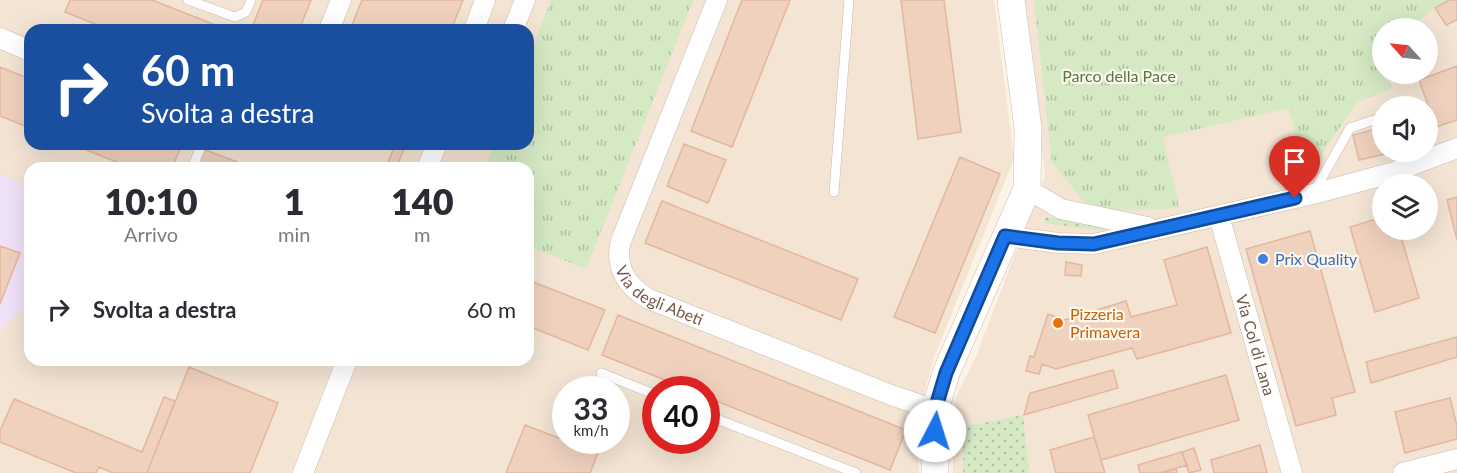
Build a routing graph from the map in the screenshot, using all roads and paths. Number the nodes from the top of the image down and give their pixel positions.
1 (188, 0) edge
2 (251, 0) edge
3 (341, 0) edge
4 (485, 0) edge
5 (525, 0) edge
6 (717, 0) edge
7 (849, 0) edge
8 (1011, 0) edge
9 (331, 24) edge
10 (476, 24) edge
11 (515, 24) edge
12 (0, 38) edge
13 (24, 48) edge
14 (1372, 121) edge
15 (1457, 148) edge
16 (1438, 152) edge
17 (1411, 162) edge
18 (1027, 189) junction
19 (834, 192) dead end
20 (1313, 194) junction
21 (1220, 216) junction
22 (1156, 228) junction
23 (1005, 236) junction
24 (345, 366) edge
25 (602, 373) dead end
26 (642, 389) edge
27 (935, 410) junction
28 (720, 420) edge
29 (1457, 459) edge
30 (303, 473) edge
31 (856, 473) edge
32 (935, 473) edge
33 (1292, 473) edge
34 (1403, 473) edge

1 - 2 lane
3 - 9 street
4 - 10 street
5 - 11 street
6 - 27 street, Via degli Abeti
7 - 19 lane
8 - 18 street
12 - 13 street
14 - 20 lane
15 - 16 street
17 - 20 street
18 - 22 street
18 - 23 street
20 - 21 street
21 - 22 street
21 - 33 street, Via Col di Lana
22 - 23 street
23 - 27 street
24 - 30 street
25 - 26 lane
27 - 32 street
28 - 31 lane
29 - 34 street

